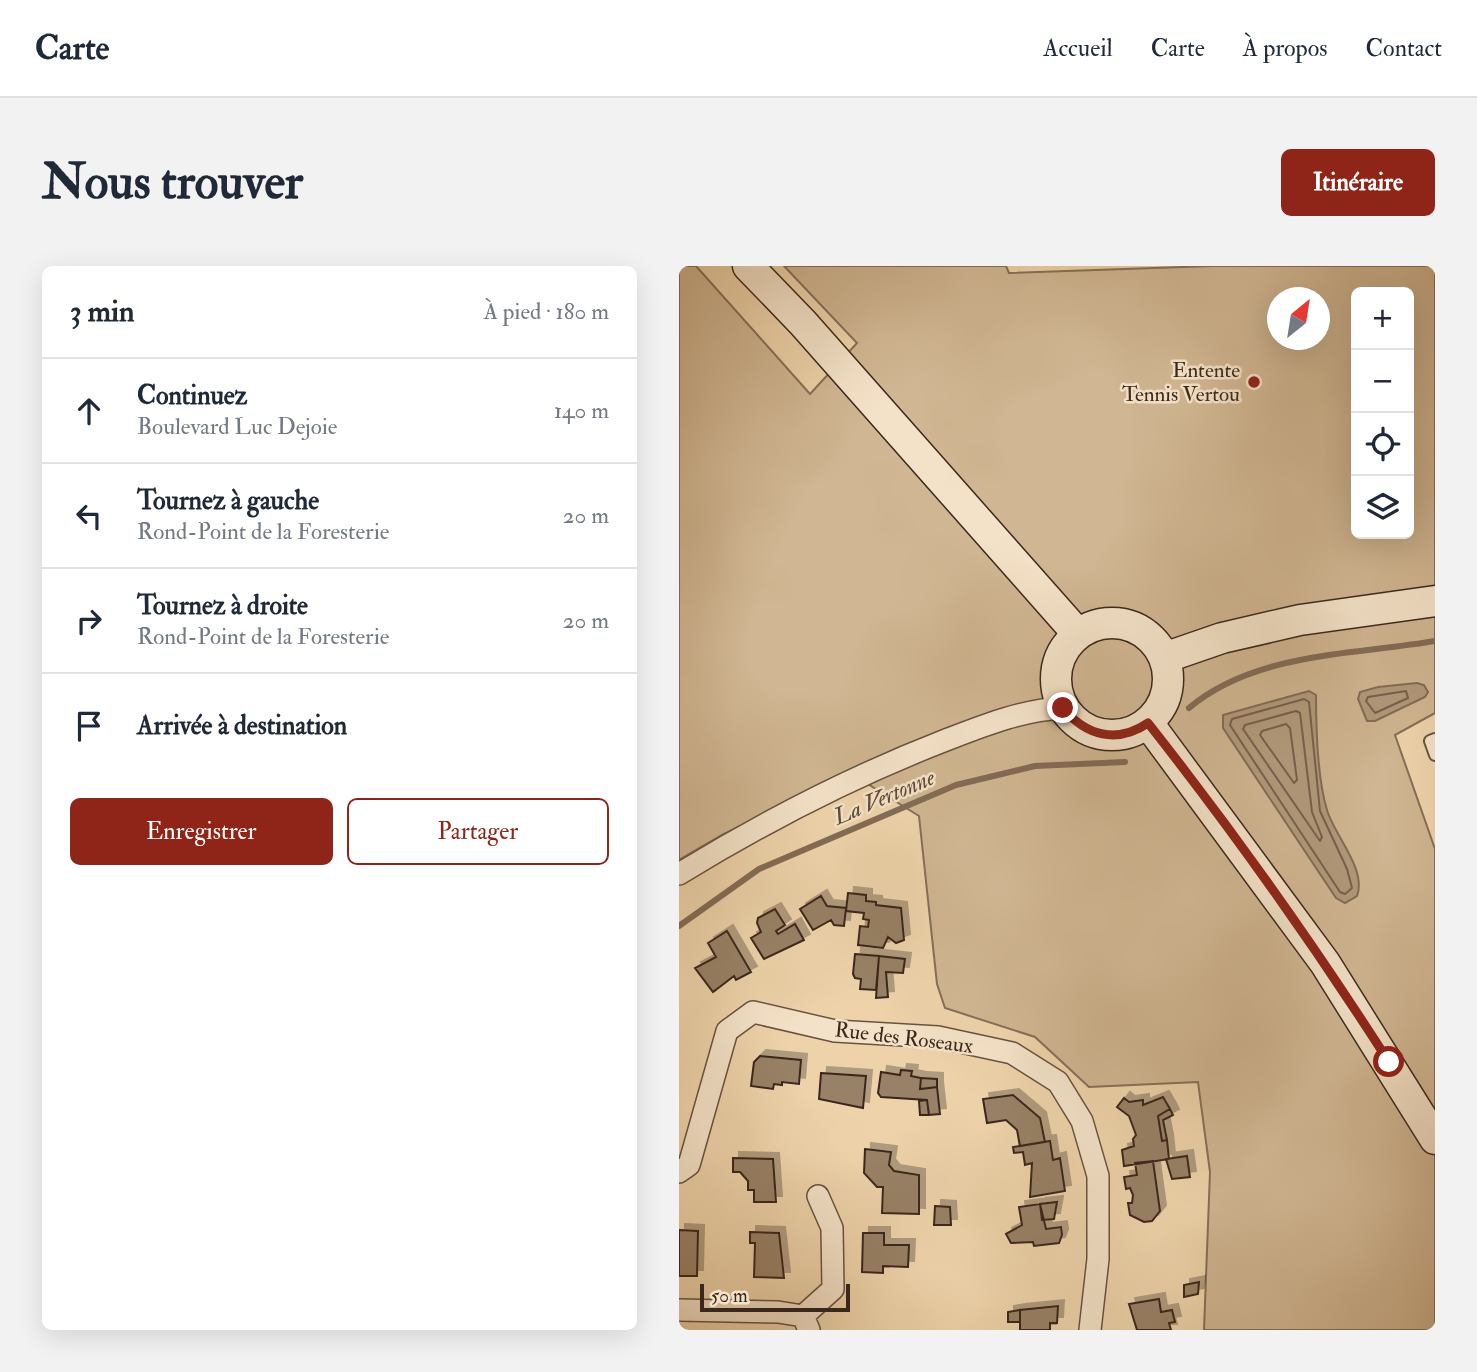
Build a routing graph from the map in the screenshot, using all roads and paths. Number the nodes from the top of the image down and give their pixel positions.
1 (748, 266) edge
2 (1435, 601) edge
3 (1078, 634) junction
4 (1164, 658) junction
5 (1063, 708) junction
6 (1148, 723) junction
7 (1435, 739) edge
8 (1435, 755) edge
9 (679, 874) edge
10 (1435, 1139) edge
11 (679, 1172) edge
12 (818, 1196) dead end
13 (679, 1311) edge
14 (806, 1323) edge
15 (1090, 1330) edge

1 - 3 main road
2 - 4 main road
3 - 4 main road
3 - 5 main road
4 - 6 main road
5 - 6 main road
5 - 9 street
6 - 10 main road
7 - 8 lane
11 - 15 street, Rue des Roseaux
12 - 14 street
13 - 14 street

